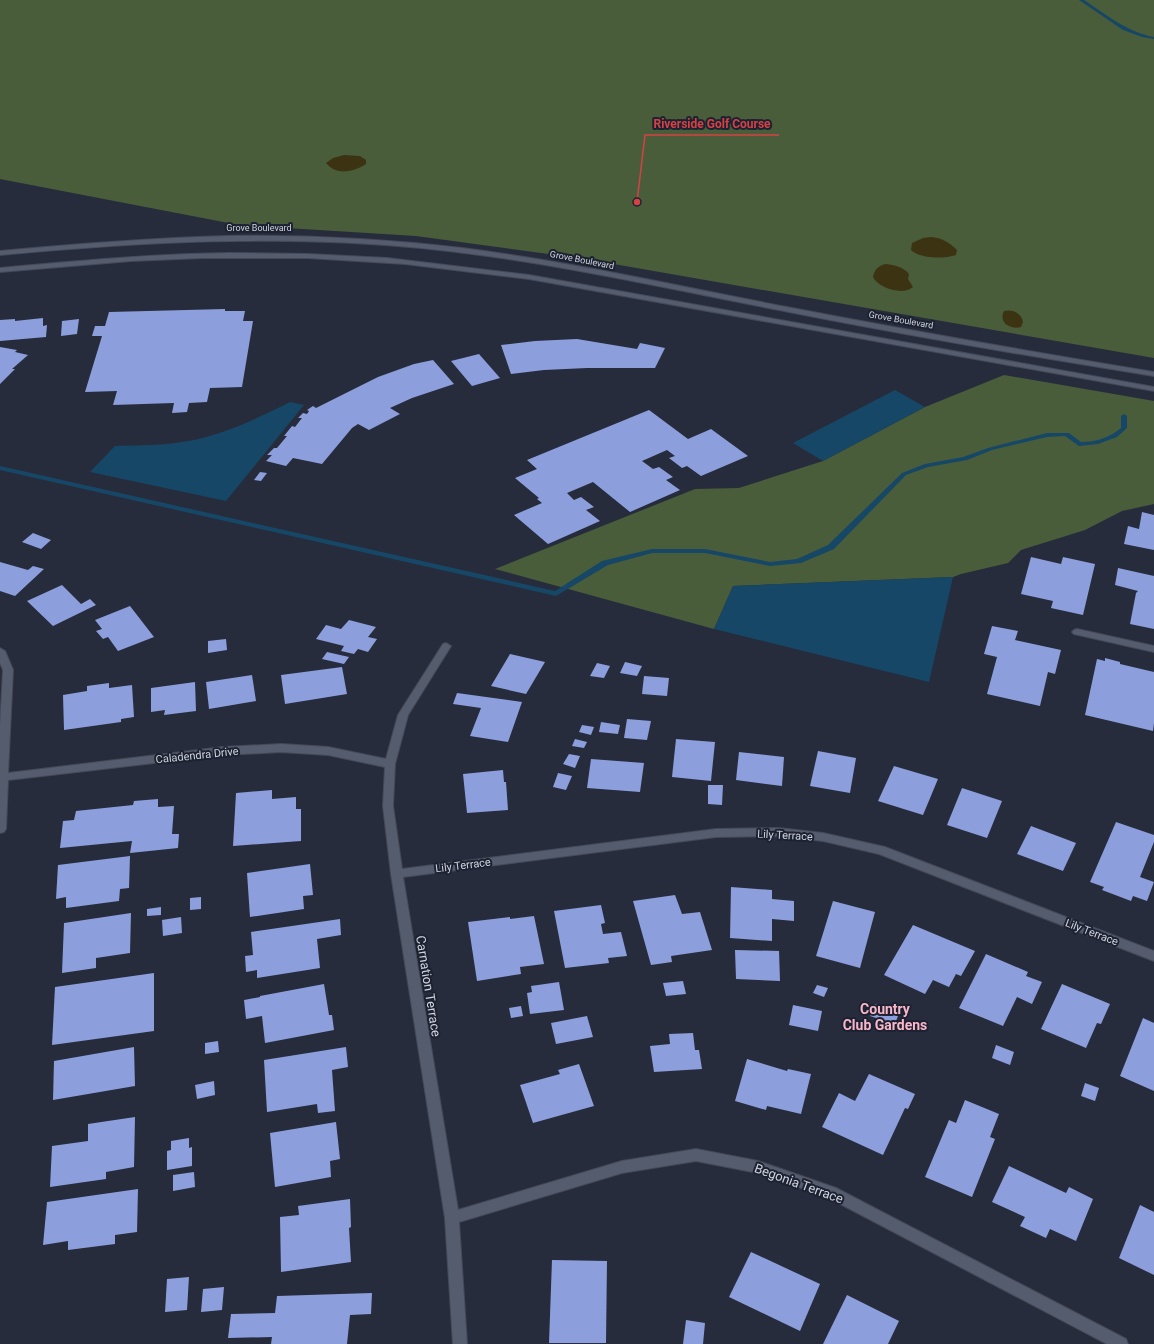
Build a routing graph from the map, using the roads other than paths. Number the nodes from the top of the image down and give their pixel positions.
1 (0, 253) edge
2 (0, 270) edge
3 (604, 274) junction
4 (593, 289) junction
5 (1154, 374) edge
6 (1154, 388) edge
7 (1076, 632) dead end
8 (446, 646) dead end
9 (1154, 649) edge
10 (0, 652) edge
11 (390, 764) junction
12 (4, 777) junction
13 (0, 829) edge
14 (397, 874) junction
15 (1154, 956) edge
16 (452, 1218) junction
17 (460, 1344) edge
18 (1121, 1344) edge

1 - 3 street, Grove Boulevard
2 - 4 street
3 - 4 street
3 - 5 street, Grove Boulevard
4 - 6 street
7 - 9 street
8 - 11 street, Carnation Terrace
10 - 12 street
11 - 12 street, Caladendra Drive
11 - 14 street, Carnation Terrace
12 - 13 street
14 - 15 street, Lily Terrace
14 - 16 street, Carnation Terrace
16 - 17 street, Carnation Terrace
16 - 18 street, Begonia Terrace

